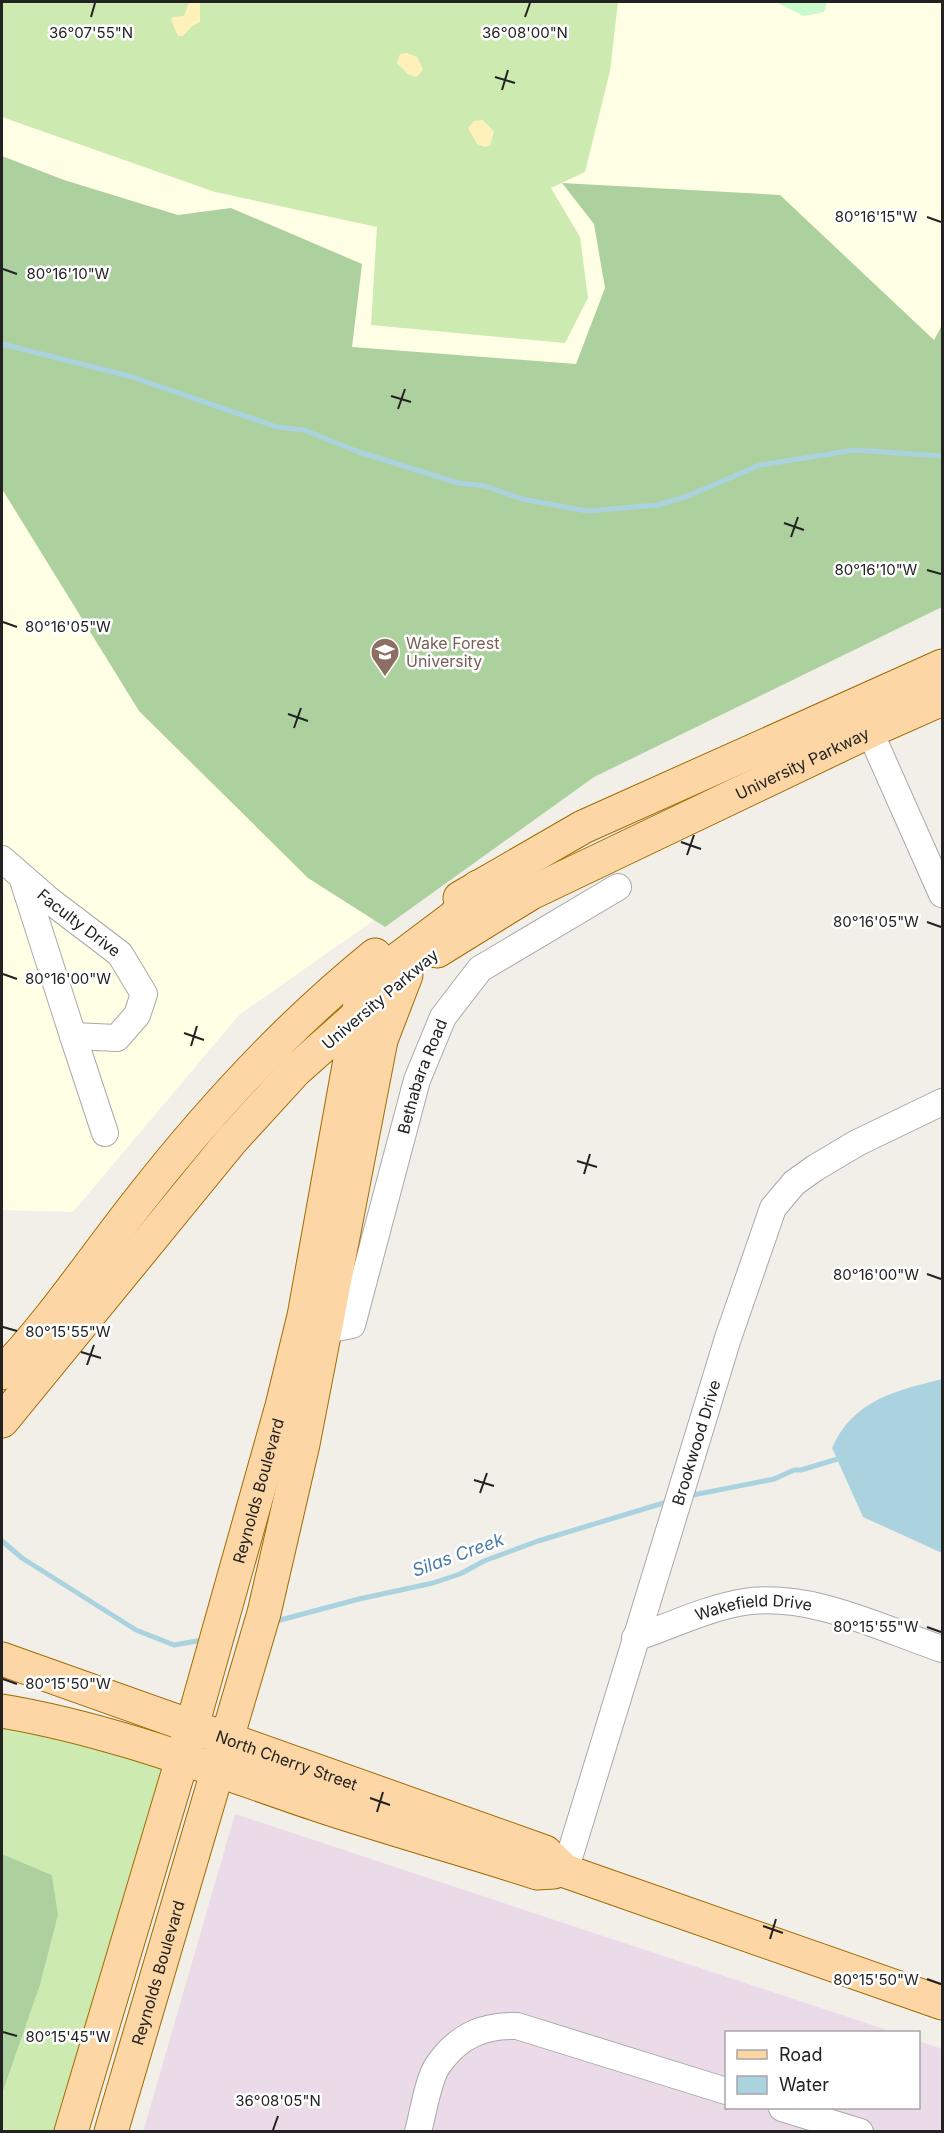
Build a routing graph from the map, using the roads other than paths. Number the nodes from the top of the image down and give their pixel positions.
1 (942, 666) edge
2 (942, 699) edge
3 (864, 718) junction
4 (2, 859) edge
5 (22, 877) junction
6 (478, 887) junction
7 (618, 887) dead end
8 (942, 894) edge
9 (406, 975) junction
10 (359, 1014) junction
11 (73, 1036) junction
12 (942, 1101) edge
13 (105, 1133) dead end
14 (326, 1330) junction
15 (2, 1373) edge
16 (2, 1421) edge
17 (636, 1638) junction
18 (942, 1649) edge
19 (2, 1659) edge
20 (2, 1712) edge
21 (192, 1726) junction
22 (227, 1738) junction
23 (182, 1758) junction
24 (218, 1770) junction
25 (565, 1871) junction
26 (942, 2003) edge
27 (725, 2091) edge
28 (785, 2109) edge
29 (71, 2132) edge
30 (111, 2132) edge
31 (417, 2132) edge
32 (860, 2132) edge

1 - 3 main road, University Parkway
2 - 3 main road, University Parkway
3 - 6 main road, University Parkway
3 - 8 street
3 - 9 main road, University Parkway
4 - 5 street, Faculty Drive
5 - 11 street, Faculty Drive
5 - 11 street, Faculty Drive
6 - 10 main road, Reynolds Boulevard
6 - 15 main road, University Parkway
7 - 14 street, Bethabara Road
9 - 10 main road, University Parkway
9 - 14 main road, Reynolds Boulevard
10 - 16 main road, University Parkway
10 - 21 main road, Reynolds Boulevard
11 - 13 street
12 - 17 street, Brookwood Drive
14 - 22 main road, Reynolds Boulevard
17 - 18 street, Wakefield Drive
17 - 25 street, Brookwood Drive
19 - 21 main road, North Cherry Street
20 - 23 main road, North Cherry Street
21 - 22 main road, North Cherry Street
21 - 23 main road, Reynolds Boulevard
22 - 24 main road, Reynolds Boulevard
22 - 25 main road, North Cherry Street
23 - 24 main road, North Cherry Street
23 - 29 main road, Reynolds Boulevard
24 - 25 main road, North Cherry Street
24 - 30 main road, Reynolds Boulevard
25 - 26 main road, North Cherry Street
27 - 31 street
28 - 32 street

